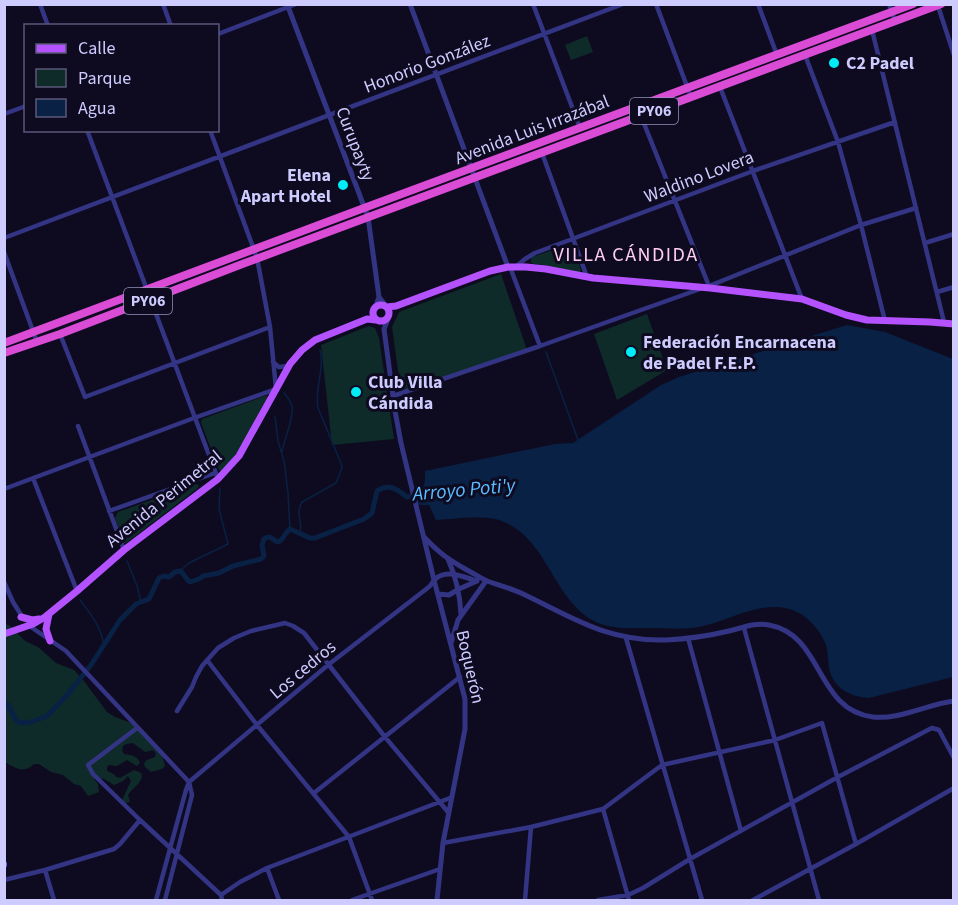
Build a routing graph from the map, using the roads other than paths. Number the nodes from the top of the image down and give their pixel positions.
1 (40, 4) edge
2 (163, 4) edge
3 (296, 4) edge
4 (410, 4) edge
5 (533, 4) edge
6 (623, 4) edge
7 (656, 4) edge
8 (758, 4) edge
9 (914, 4) edge
10 (939, 5) edge
11 (288, 6) edge
12 (890, 9) edge
13 (895, 21) junction
14 (47, 24) edge
15 (170, 24) edge
16 (872, 30) junction
17 (219, 34) edge
18 (544, 34) junction
19 (777, 55) junction
20 (806, 55) junction
21 (954, 55) edge
22 (780, 64) junction
23 (436, 75) junction
24 (720, 87) junction
25 (687, 88) junction
26 (691, 98) junction
27 (24, 107) edge
28 (4, 114) edge
29 (329, 116) junction
30 (641, 116) junction
31 (895, 122) junction
32 (579, 128) junction
33 (88, 132) edge
34 (211, 132) edge
35 (583, 137) junction
36 (838, 142) junction
37 (542, 153) junction
38 (220, 157) junction
39 (471, 169) junction
40 (753, 171) junction
41 (475, 178) junction
42 (112, 197) junction
43 (675, 201) junction
44 (364, 208) junction
45 (916, 208) junction
46 (368, 217) junction
47 (861, 225) junction
48 (954, 234) edge
49 (4, 238) edge
50 (573, 239) junction
51 (925, 243) junction
52 (254, 249) junction
53 (4, 252) edge
54 (785, 255) junction
55 (257, 258) junction
56 (512, 267) junction
57 (587, 278) junction
58 (954, 286) edge
59 (707, 287) junction
60 (146, 289) junction
61 (937, 292) junction
62 (380, 297) junction
63 (802, 299) junction
64 (150, 300) junction
65 (374, 309) junction
66 (388, 311) junction
67 (367, 319) junction
68 (378, 321) junction
69 (885, 321) junction
70 (944, 322) junction
71 (954, 324) edge
72 (270, 327) junction
73 (384, 329) junction
74 (34, 333) junction
75 (60, 334) junction
76 (37, 342) junction
77 (4, 344) edge
78 (540, 346) junction
79 (4, 353) edge
80 (273, 362) junction
81 (174, 363) junction
82 (290, 366) junction
83 (276, 389) junction
84 (393, 396) junction
85 (195, 418) junction
86 (78, 426) dead end
87 (89, 458) junction
88 (216, 476) junction
89 (33, 478) junction
90 (4, 489) edge
91 (109, 511) junction
92 (424, 537) junction
93 (124, 550) junction
94 (448, 559) junction
95 (454, 574) junction
96 (434, 580) junction
97 (477, 581) junction
98 (486, 581) junction
99 (4, 582) edge
100 (459, 589) junction
101 (77, 591) junction
102 (438, 594) junction
103 (47, 615) junction
104 (461, 615) junction
105 (20, 616) junction
106 (30, 626) junction
107 (744, 628) junction
108 (12, 631) junction
109 (4, 634) edge
110 (626, 638) junction
111 (688, 638) junction
112 (50, 641) junction
113 (450, 645) junction
114 (207, 660) junction
115 (328, 665) junction
116 (460, 677) junction
117 (954, 701) edge
118 (177, 711) dead end
119 (257, 725) junction
120 (136, 728) junction
121 (385, 737) junction
122 (775, 740) junction
123 (718, 752) junction
124 (954, 758) edge
125 (662, 765) junction
126 (838, 777) junction
127 (189, 782) junction
128 (953, 790) edge
129 (314, 793) junction
130 (450, 798) junction
131 (439, 802) junction
132 (792, 803) junction
133 (603, 809) junction
134 (448, 812) junction
135 (140, 820) junction
136 (531, 827) junction
137 (741, 831) junction
138 (349, 837) junction
139 (443, 843) junction
140 (856, 844) junction
141 (169, 847) junction
142 (177, 853) junction
143 (690, 859) junction
144 (267, 868) junction
145 (810, 868) junction
146 (45, 870) junction
147 (440, 870) junction
148 (4, 880) edge
149 (370, 894) junction
150 (222, 898) edge
151 (628, 898) edge
152 (54, 900) edge
153 (156, 900) edge
154 (165, 900) edge
155 (279, 900) edge
156 (352, 900) edge
157 (372, 900) edge
158 (437, 900) edge
159 (525, 900) edge
160 (598, 900) edge
161 (702, 900) edge
162 (753, 900) edge
163 (819, 900) edge

1 - 14 street
2 - 15 street
3 - 11 street
4 - 23 street
5 - 18 street
6 - 18 street, Honorio González
7 - 25 street
8 - 19 street
9 - 12 highway, Avenida Luis Irrazábal / PY06
10 - 13 highway, PY06
10 - 21 street
11 - 17 street
11 - 29 street, Curupayty
12 - 13 street
12 - 19 highway, Avenida Luis Irrazábal / PY06
13 - 16 highway, PY06
16 - 20 highway, PY06
16 - 31 street
18 - 23 street, Honorio González
18 - 32 street
19 - 22 street
19 - 25 highway, Avenida Luis Irrazábal / PY06
20 - 22 highway, PY06
20 - 36 street
22 - 24 highway, PY06
23 - 29 street, Honorio González
23 - 39 street
24 - 26 highway, PY06
24 - 40 street
25 - 26 street
25 - 32 highway, Avenida Luis Irrazábal / PY06
26 - 30 highway, PY06
27 - 28 street
29 - 38 street, Honorio González
29 - 44 street, Curupayty
30 - 35 highway, PY06
30 - 43 street
31 - 36 street, Waldino Lovera
31 - 45 street
32 - 35 street
32 - 39 highway, Avenida Luis Irrazábal / PY06
33 - 42 street
34 - 38 street
35 - 37 highway, PY06
36 - 40 street, Waldino Lovera
36 - 47 street
37 - 41 highway, PY06
37 - 50 street
38 - 42 street, Honorio González
38 - 52 street
39 - 41 street
39 - 44 highway, Avenida Luis Irrazábal / PY06
40 - 43 street, Waldino Lovera
40 - 54 street
41 - 46 highway, PY06
41 - 56 street
42 - 49 street, Honorio González
42 - 60 street
43 - 50 street, Waldino Lovera
43 - 59 street
44 - 46 street, Curupayty
44 - 52 highway, PY06
45 - 47 street
45 - 51 street
46 - 55 highway, PY06
46 - 62 street, Curupayty
47 - 54 street
47 - 69 street
48 - 51 street
50 - 56 street, Waldino Lovera
50 - 57 street
51 - 61 street
52 - 55 street
52 - 60 highway, PY06
53 - 74 street
54 - 59 street
54 - 63 street
55 - 64 highway, PY06
55 - 72 street
56 - 57 main road, Avenida Perimetral
56 - 66 main road, Avenida Perimetral
56 - 78 street
57 - 59 main road, Avenida Perimetral
58 - 61 street
59 - 63 main road, Avenida Perimetral
59 - 78 street
60 - 64 street
60 - 74 highway, PY06
61 - 70 street
62 - 65 street
62 - 66 street, Curupayty
63 - 69 main road, Avenida Perimetral
64 - 75 highway, PY06
64 - 81 street
65 - 66 main road, Avenida Perimetral
65 - 67 main road
65 - 68 main road
66 - 68 main road, Avenida Perimetral
66 - 73 street
67 - 68 main road, Avenida Perimetral
67 - 82 main road, Avenida Perimetral
68 - 73 street
69 - 70 main road, Avenida Perimetral
70 - 71 main road, Avenida Perimetral
72 - 80 street
72 - 81 street
73 - 84 street
74 - 76 street
74 - 77 highway, PY06
75 - 76 highway, PY06
75 - 81 street
76 - 79 highway, PY06
78 - 84 street
80 - 82 street
80 - 83 street
81 - 85 street
82 - 83 main road, Avenida Perimetral
83 - 85 street
83 - 88 main road, Avenida Perimetral
84 - 92 street, Boquerón
85 - 87 street
85 - 88 street
86 - 87 street
87 - 89 street
87 - 91 street
88 - 91 street
88 - 93 main road, Avenida Perimetral
89 - 90 street
89 - 101 street
91 - 93 street
92 - 94 street
92 - 96 street, Boquerón
93 - 101 main road, Avenida Perimetral
94 - 95 street
94 - 98 street
95 - 96 street
95 - 97 street
95 - 100 street
96 - 102 street, Boquerón
96 - 115 street, Los cedros
97 - 98 street
97 - 100 street
98 - 104 street
98 - 110 street
99 - 105 street
100 - 102 street
100 - 104 street
101 - 103 main road, Avenida Perimetral
102 - 113 street, Boquerón
103 - 105 main road
103 - 106 main road, Avenida Perimetral
103 - 112 main road
104 - 113 street
105 - 106 street
105 - 108 main road
106 - 108 main road, Avenida Perimetral
106 - 112 street
107 - 111 street
107 - 117 street
107 - 122 street
108 - 109 main road, Avenida Perimetral
110 - 111 street
110 - 125 street
111 - 123 street
112 - 120 street
113 - 116 street, Boquerón
114 - 115 street
114 - 118 street
114 - 119 street
115 - 119 street, Los cedros
115 - 121 street
116 - 121 street
116 - 130 street, Boquerón
119 - 127 street, Los cedros
119 - 129 street
120 - 127 street
120 - 135 street
121 - 129 street
121 - 131 street
122 - 123 street
122 - 126 street
122 - 132 street
123 - 125 street
123 - 137 street
124 - 126 street
125 - 133 street
125 - 143 street
126 - 132 street
126 - 140 street
127 - 141 street
127 - 142 street
128 - 140 street
129 - 138 street
130 - 131 street
130 - 134 street, Boquerón
131 - 134 street
131 - 138 street
132 - 137 street
132 - 145 street
133 - 136 street
133 - 151 street
134 - 139 street, Boquerón
135 - 141 street
135 - 146 street
136 - 139 street
136 - 159 street
137 - 143 street
138 - 144 street
138 - 149 street
139 - 147 street, Boquerón
140 - 145 street
141 - 142 street
141 - 153 street
142 - 150 street
142 - 154 street
143 - 151 street
143 - 161 street
144 - 150 street
144 - 155 street
145 - 162 street
145 - 163 street
146 - 148 street
146 - 152 street
147 - 149 street
147 - 158 street, Boquerón
149 - 156 street
149 - 157 street
151 - 160 street

